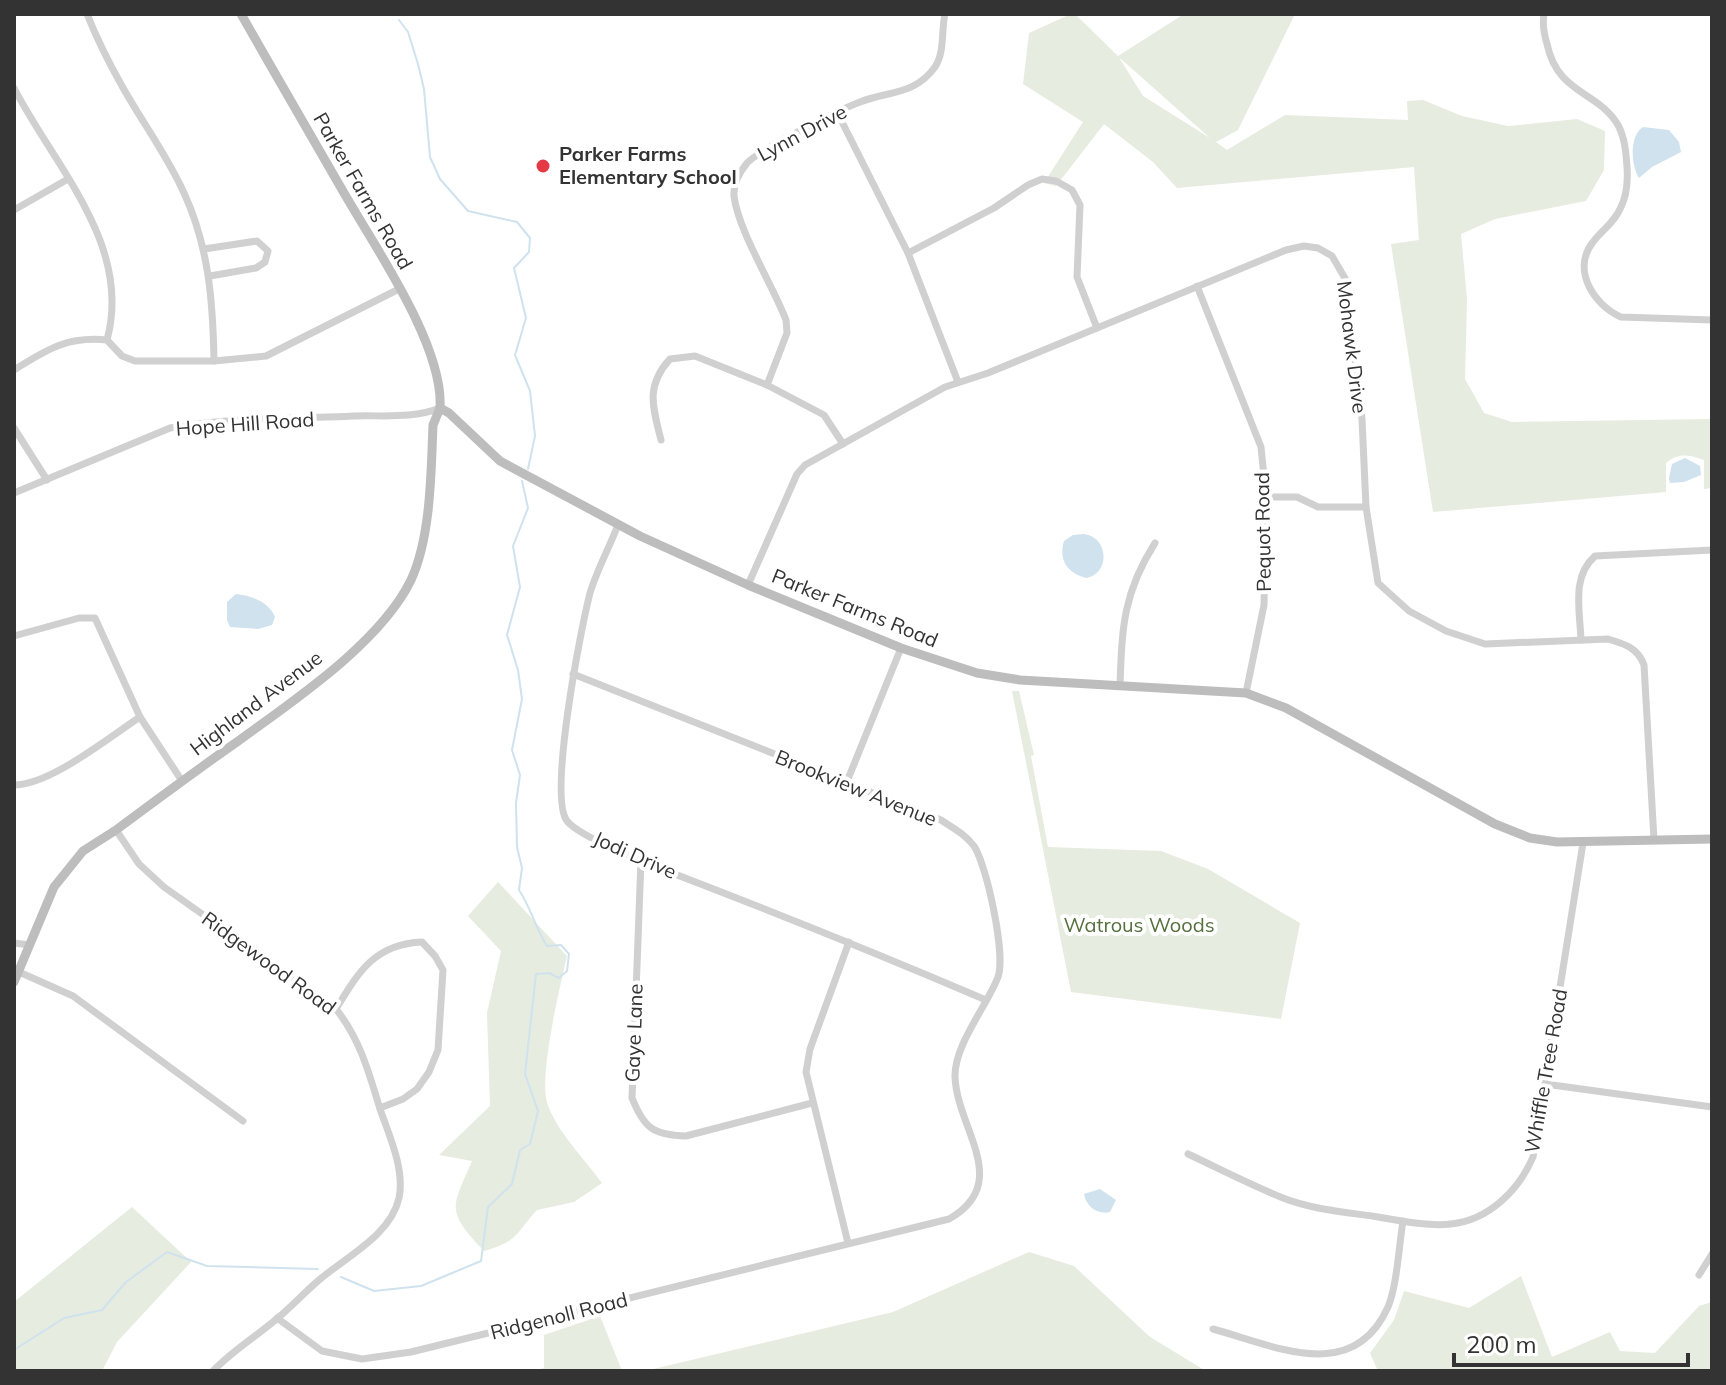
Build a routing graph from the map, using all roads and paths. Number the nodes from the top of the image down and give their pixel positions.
1 (87, 14) edge
2 (241, 14) edge
3 (945, 14) edge
4 (1544, 14) edge
5 (14, 88) edge
6 (838, 114) junction
7 (68, 179) junction
8 (14, 210) edge
9 (204, 249) junction
10 (908, 253) junction
11 (210, 276) junction
12 (1197, 286) junction
13 (399, 289) junction
14 (1712, 320) edge
15 (1097, 328) junction
16 (107, 340) junction
17 (214, 361) junction
18 (14, 370) edge
19 (958, 382) junction
20 (767, 385) junction
21 (440, 408) junction
22 (14, 428) edge
23 (661, 440) dead end
24 (843, 444) junction
25 (47, 480) junction
26 (14, 493) edge
27 (1266, 497) junction
28 (1366, 507) junction
29 (618, 525) junction
30 (1155, 543) dead end
31 (1712, 550) edge
32 (748, 585) junction
33 (14, 636) edge
34 (1581, 640) junction
35 (901, 648) junction
36 (573, 674) junction
37 (1120, 685) junction
38 (1246, 693) junction
39 (140, 717) junction
40 (182, 781) junction
41 (846, 784) junction
42 (14, 785) edge
43 (116, 830) junction
44 (1712, 839) edge
45 (1654, 840) junction
46 (1583, 843) junction
47 (641, 860) junction
48 (849, 942) junction
49 (14, 943) edge
50 (30, 945) junction
51 (19, 972) junction
52 (14, 982) edge
53 (986, 1000) junction
54 (336, 1009) junction
55 (1545, 1084) junction
56 (812, 1103) junction
57 (1712, 1107) edge
58 (380, 1108) junction
59 (243, 1121) dead end
60 (1188, 1154) dead end
61 (1403, 1221) junction
62 (848, 1243) junction
63 (1712, 1254) edge
64 (1699, 1275) dead end
65 (277, 1318) junction
66 (1213, 1329) dead end
67 (213, 1371) edge

1 - 9 street
2 - 13 street, Parker Farms Road
3 - 6 street, Lynn Drive
4 - 14 street
5 - 7 street
6 - 10 street
6 - 20 street, Lynn Drive
7 - 8 street
7 - 16 street
9 - 11 street
9 - 11 street
10 - 15 street
10 - 19 street
11 - 17 street
12 - 15 street, Mohawk Drive
12 - 27 street, Pequot Road
12 - 28 street, Mohawk Drive
13 - 17 street
13 - 21 street, Parker Farms Road
15 - 19 street, Mohawk Drive
16 - 17 street
16 - 18 street
19 - 24 street, Mohawk Drive
20 - 23 street
20 - 24 street
21 - 25 street, Hope Hill Road
21 - 29 street, Parker Farms Road
21 - 40 street, Highland Avenue
22 - 25 street
24 - 32 street, Mohawk Drive
25 - 26 street, Hope Hill Road
27 - 28 street
27 - 38 street, Pequot Road
28 - 34 street, Mohawk Drive
29 - 32 street, Parker Farms Road
29 - 36 street, Jodi Drive
30 - 37 street
31 - 34 street
32 - 35 street, Parker Farms Road
33 - 39 street
34 - 45 street, Mohawk Drive
35 - 37 street, Parker Farms Road
35 - 41 street
36 - 41 street, Brookview Avenue
36 - 47 street, Jodi Drive
37 - 38 street, Parker Farms Road
38 - 46 street, Parker Farms Road
39 - 40 street
39 - 42 street
40 - 43 street, Highland Avenue
41 - 53 street, Brookview Avenue
43 - 50 street, Highland Avenue
43 - 54 street, Ridgewood Road
44 - 45 street, Parker Farms Road
45 - 46 street, Parker Farms Road
46 - 55 street, Whiffle Tree Road
47 - 48 street, Jodi Drive
47 - 56 street, Gaye Lane
48 - 53 street, Jodi Drive
48 - 56 street
49 - 50 street
50 - 51 street, Highland Avenue
51 - 52 street, Highland Avenue
51 - 59 street
53 - 62 street, Brookview Avenue
54 - 58 street, Ridgewood Road
54 - 58 street
55 - 57 street
55 - 61 street, Whiffle Tree Road
56 - 62 street
58 - 65 street, Ridgewood Road
60 - 61 street, Whiffle Tree Road
61 - 66 street
62 - 65 street, Ridgenoll Road
63 - 64 street
65 - 67 street, Ridgewood Road

